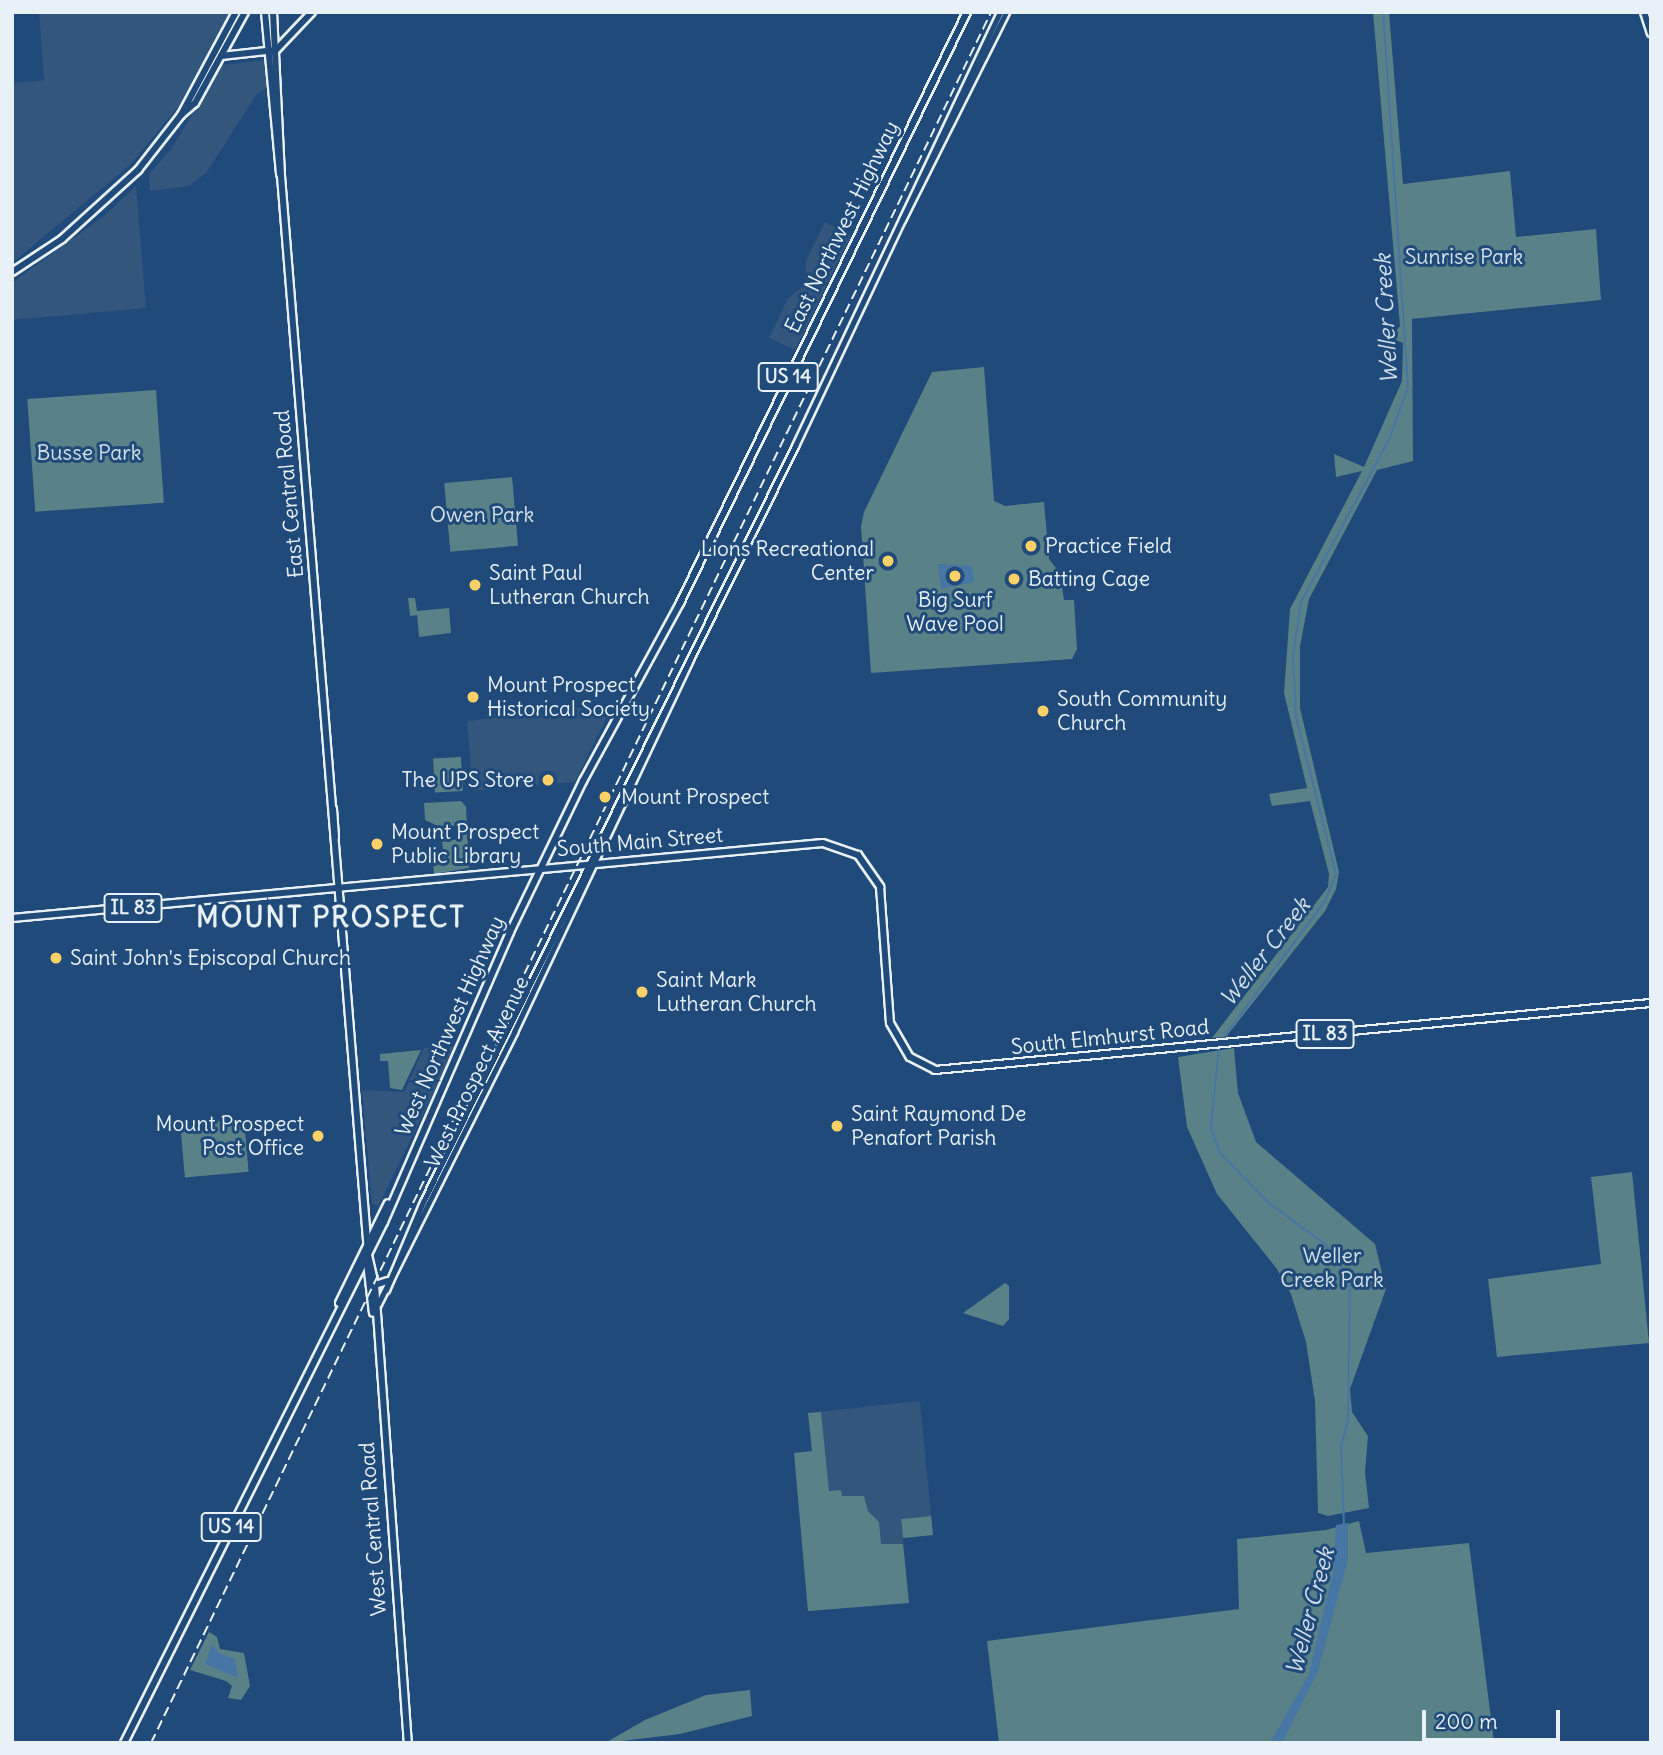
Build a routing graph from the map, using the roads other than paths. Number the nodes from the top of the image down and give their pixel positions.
1 (236, 12) edge
2 (245, 12) edge
3 (265, 12) edge
4 (273, 12) edge
5 (312, 12) edge
6 (967, 12) edge
7 (1000, 12) edge
8 (1006, 12) edge
9 (1644, 12) edge
10 (274, 29) junction
11 (292, 33) junction
12 (1651, 33) edge
13 (276, 50) junction
14 (268, 54) junction
15 (221, 56) junction
16 (181, 115) junction
17 (281, 176) junction
18 (901, 221) junction
19 (12, 272) edge
20 (591, 865) junction
21 (541, 869) junction
22 (339, 888) junction
23 (12, 918) edge
24 (1651, 1003) edge
25 (910, 1057) joint
26 (391, 1199) junction
27 (367, 1240) junction
28 (368, 1255) junction
29 (357, 1278) junction
30 (367, 1280) junction
31 (387, 1281) junction
32 (375, 1285) junction
33 (386, 1290) junction
34 (337, 1312) junction
35 (373, 1312) junction
36 (124, 1743) edge
37 (408, 1743) edge

1 - 16 main road
2 - 15 main road
3 - 14 main road, East Central Road
4 - 10 main road, East Central Road
5 - 11 main road
6 - 21 main road, East Northwest Highway / US 14
7 - 18 street
8 - 18 street
9 - 12 main road
10 - 11 main road
10 - 13 main road, East Central Road
11 - 13 main road
13 - 14 main road
13 - 17 main road, East Central Road
14 - 15 main road
14 - 17 main road, East Central Road
15 - 16 main road
16 - 19 main road
17 - 22 main road, East Central Road
18 - 20 street
20 - 21 main road, South Main Street / IL 83
20 - 25 main road, South Main Street / IL 83
20 - 31 street, West Prospect Avenue
20 - 33 street, West Prospect Avenue
21 - 22 main road, South Main Street / IL 83
21 - 26 main road, West Northwest Highway / US 14
22 - 23 main road, IL 83
22 - 27 main road, West Central Road
24 - 25 main road, South Elmhurst Road / IL 83
26 - 27 main road, West Northwest Highway / US 14
26 - 28 main road, West Northwest Highway / US 14
27 - 28 main road, West Central Road
27 - 34 main road, West Northwest Highway / US 14
28 - 29 main road, West Northwest Highway / US 14
28 - 30 main road, West Central Road
28 - 32 main road, West Central Road
29 - 30 main road
29 - 34 main road, West Northwest Highway / US 14
30 - 35 main road, West Central Road
31 - 32 main road
31 - 33 street, West Prospect Avenue
32 - 35 main road, West Central Road
33 - 35 street, West Prospect Avenue
34 - 36 main road, West Northwest Highway / US 14
35 - 37 main road, West Central Road

